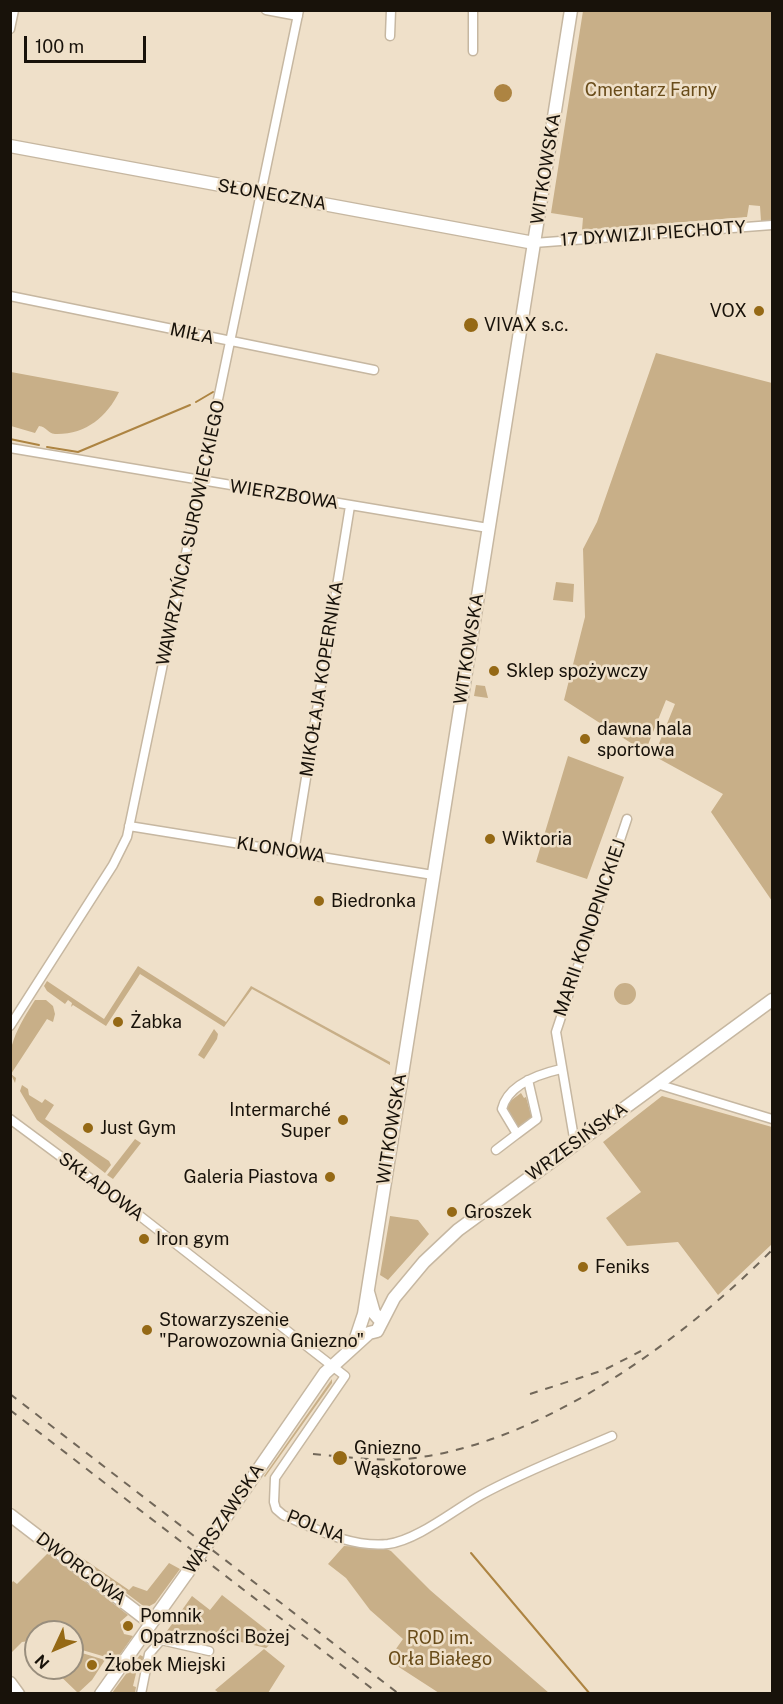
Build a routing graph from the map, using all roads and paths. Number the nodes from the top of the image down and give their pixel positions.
1 (15, 10) edge
2 (266, 10) edge
3 (391, 10) edge
4 (472, 10) edge
5 (571, 10) edge
6 (299, 13) edge
7 (10, 29) edge
8 (390, 36) dead end
9 (473, 51) dead end
10 (10, 146) edge
11 (262, 193) junction
12 (772, 225) edge
13 (534, 243) junction
14 (10, 296) edge
15 (231, 342) junction
16 (374, 370) dead end
17 (10, 448) edge
18 (201, 482) junction
19 (350, 506) junction
20 (488, 528) junction
21 (627, 819) dead end
22 (129, 826) junction
23 (294, 852) junction
24 (433, 875) junction
25 (772, 1000) edge
26 (10, 1026) edge
27 (561, 1069) junction
28 (528, 1080) junction
29 (657, 1084) junction
30 (10, 1119) edge
31 (772, 1119) edge
32 (517, 1134) junction
33 (574, 1144) junction
34 (496, 1149) dead end
35 (368, 1293) junction
36 (390, 1301) junction
37 (372, 1316) junction
38 (365, 1331) junction
39 (332, 1365) junction
40 (612, 1437) dead end
41 (10, 1515) edge
42 (151, 1623) junction
43 (208, 1651) dead end
44 (10, 1683) edge
45 (18, 1694) edge
46 (101, 1694) edge
47 (141, 1694) edge

1 - 7 street
2 - 6 street
3 - 8 street
4 - 9 street
5 - 13 street, WITKOWSKA
6 - 11 street, WAWRZYŃCA SUROWIECKIEGO
10 - 11 street, SŁONECZNA
11 - 13 street, SŁONECZNA
11 - 15 street, WAWRZYŃCA SUROWIECKIEGO
12 - 13 street, 17 DYWIZJI PIECHOTY
13 - 20 street, WITKOWSKA
14 - 15 street, MIŁA
15 - 16 street, MIŁA
15 - 18 street, WAWRZYŃCA SUROWIECKIEGO
17 - 18 street, WIERZBOWA
18 - 19 street, WIERZBOWA
18 - 22 street, WAWRZYŃCA SUROWIECKIEGO
19 - 20 street, WIERZBOWA
19 - 23 street, MIKOŁAJA KOPERNIKA
20 - 24 street, WITKOWSKA
21 - 27 street, MARII KONOPNICKIEJ
22 - 23 street, KLONOWA
22 - 26 street, WAWRZYŃCA SUROWIECKIEGO
23 - 24 street, KLONOWA
24 - 35 street, WITKOWSKA
25 - 29 street, WRZESIŃSKA
27 - 28 street
27 - 33 street, MARII KONOPNICKIEJ
28 - 32 street
28 - 32 street
29 - 31 street
29 - 33 street, WRZESIŃSKA
30 - 39 street, SKŁADOWA
32 - 34 street
33 - 36 street, WRZESIŃSKA
35 - 36 street
35 - 37 street, WITKOWSKA
36 - 37 street, WRZESIŃSKA
37 - 38 street, WITKOWSKA
37 - 38 street, WRZESIŃSKA
38 - 39 street, WARSZAWSKA
39 - 40 street, POLNA
39 - 42 street, WARSZAWSKA, bridge
41 - 42 street, DWORCOWA
42 - 46 street, WARSZAWSKA
43 - 47 street
44 - 45 street

